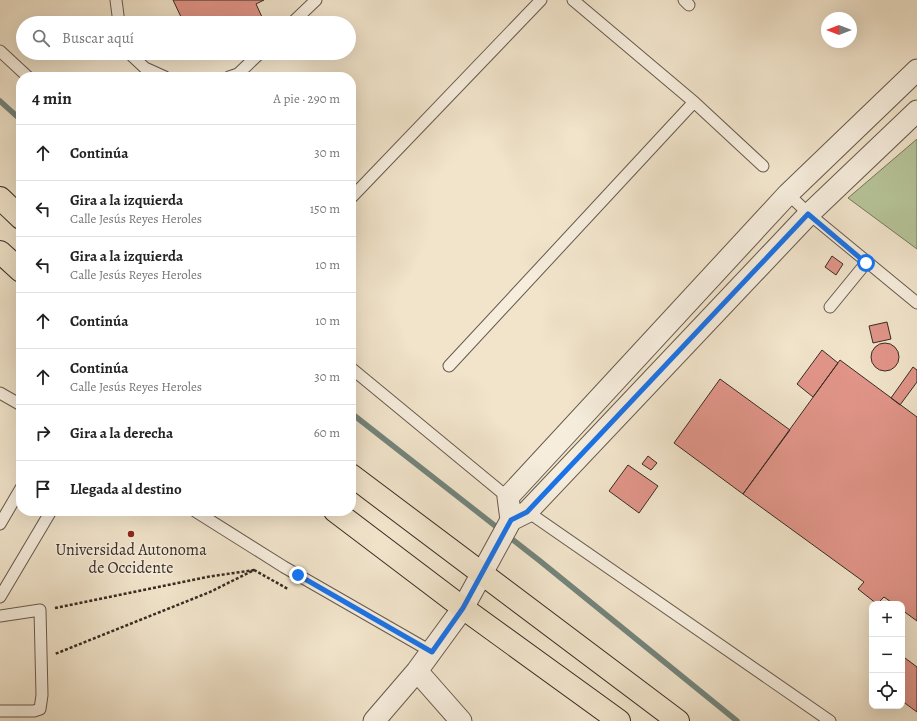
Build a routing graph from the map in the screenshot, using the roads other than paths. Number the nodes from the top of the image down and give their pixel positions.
1 (116, 0) edge
2 (316, 0) edge
3 (541, 0) edge
4 (573, 0) edge
5 (118, 16) edge
6 (299, 16) edge
7 (0, 51) edge
8 (136, 60) edge
9 (253, 60) edge
10 (917, 70) edge
11 (23, 72) edge
12 (154, 72) edge
13 (240, 72) edge
14 (694, 102) junction
15 (917, 111) edge
16 (763, 166) dead end
17 (356, 193) edge
18 (788, 194) junction
19 (0, 198) edge
20 (16, 213) edge
21 (808, 214) junction
22 (0, 252) edge
23 (866, 263) junction
24 (16, 266) edge
25 (917, 302) edge
26 (830, 307) dead end
27 (449, 366) dead end
28 (356, 372) edge
29 (0, 393) edge
30 (16, 402) edge
31 (356, 478) edge
32 (16, 497) edge
33 (508, 497) junction
34 (48, 516) edge
35 (203, 516) edge
36 (341, 516) edge
37 (515, 519) junction
38 (0, 524) edge
39 (487, 564) junction
40 (0, 597) edge
41 (463, 608) junction
42 (0, 616) edge
43 (432, 652) junction
44 (417, 671) junction
45 (0, 711) edge
46 (374, 721) edge
47 (461, 721) edge
48 (619, 721) edge
49 (678, 721) edge
50 (830, 721) edge

1 - 5 lane
2 - 6 lane
3 - 17 lane
4 - 14 lane
7 - 11 lane
8 - 12 lane
9 - 13 lane
10 - 18 street
14 - 16 lane
14 - 27 lane
15 - 21 street
18 - 21 lane
18 - 33 street
19 - 20 main road
21 - 23 lane
21 - 37 street
22 - 24 main road
23 - 25 lane
23 - 26 lane
28 - 33 lane
29 - 30 lane
31 - 39 main road
32 - 38 lane
33 - 37 street
34 - 40 lane
35 - 43 lane
36 - 41 main road
37 - 39 street
37 - 50 lane
39 - 41 street
39 - 49 main road
41 - 43 street
41 - 48 main road
42 - 45 lane
43 - 44 street
44 - 46 street
44 - 47 street

